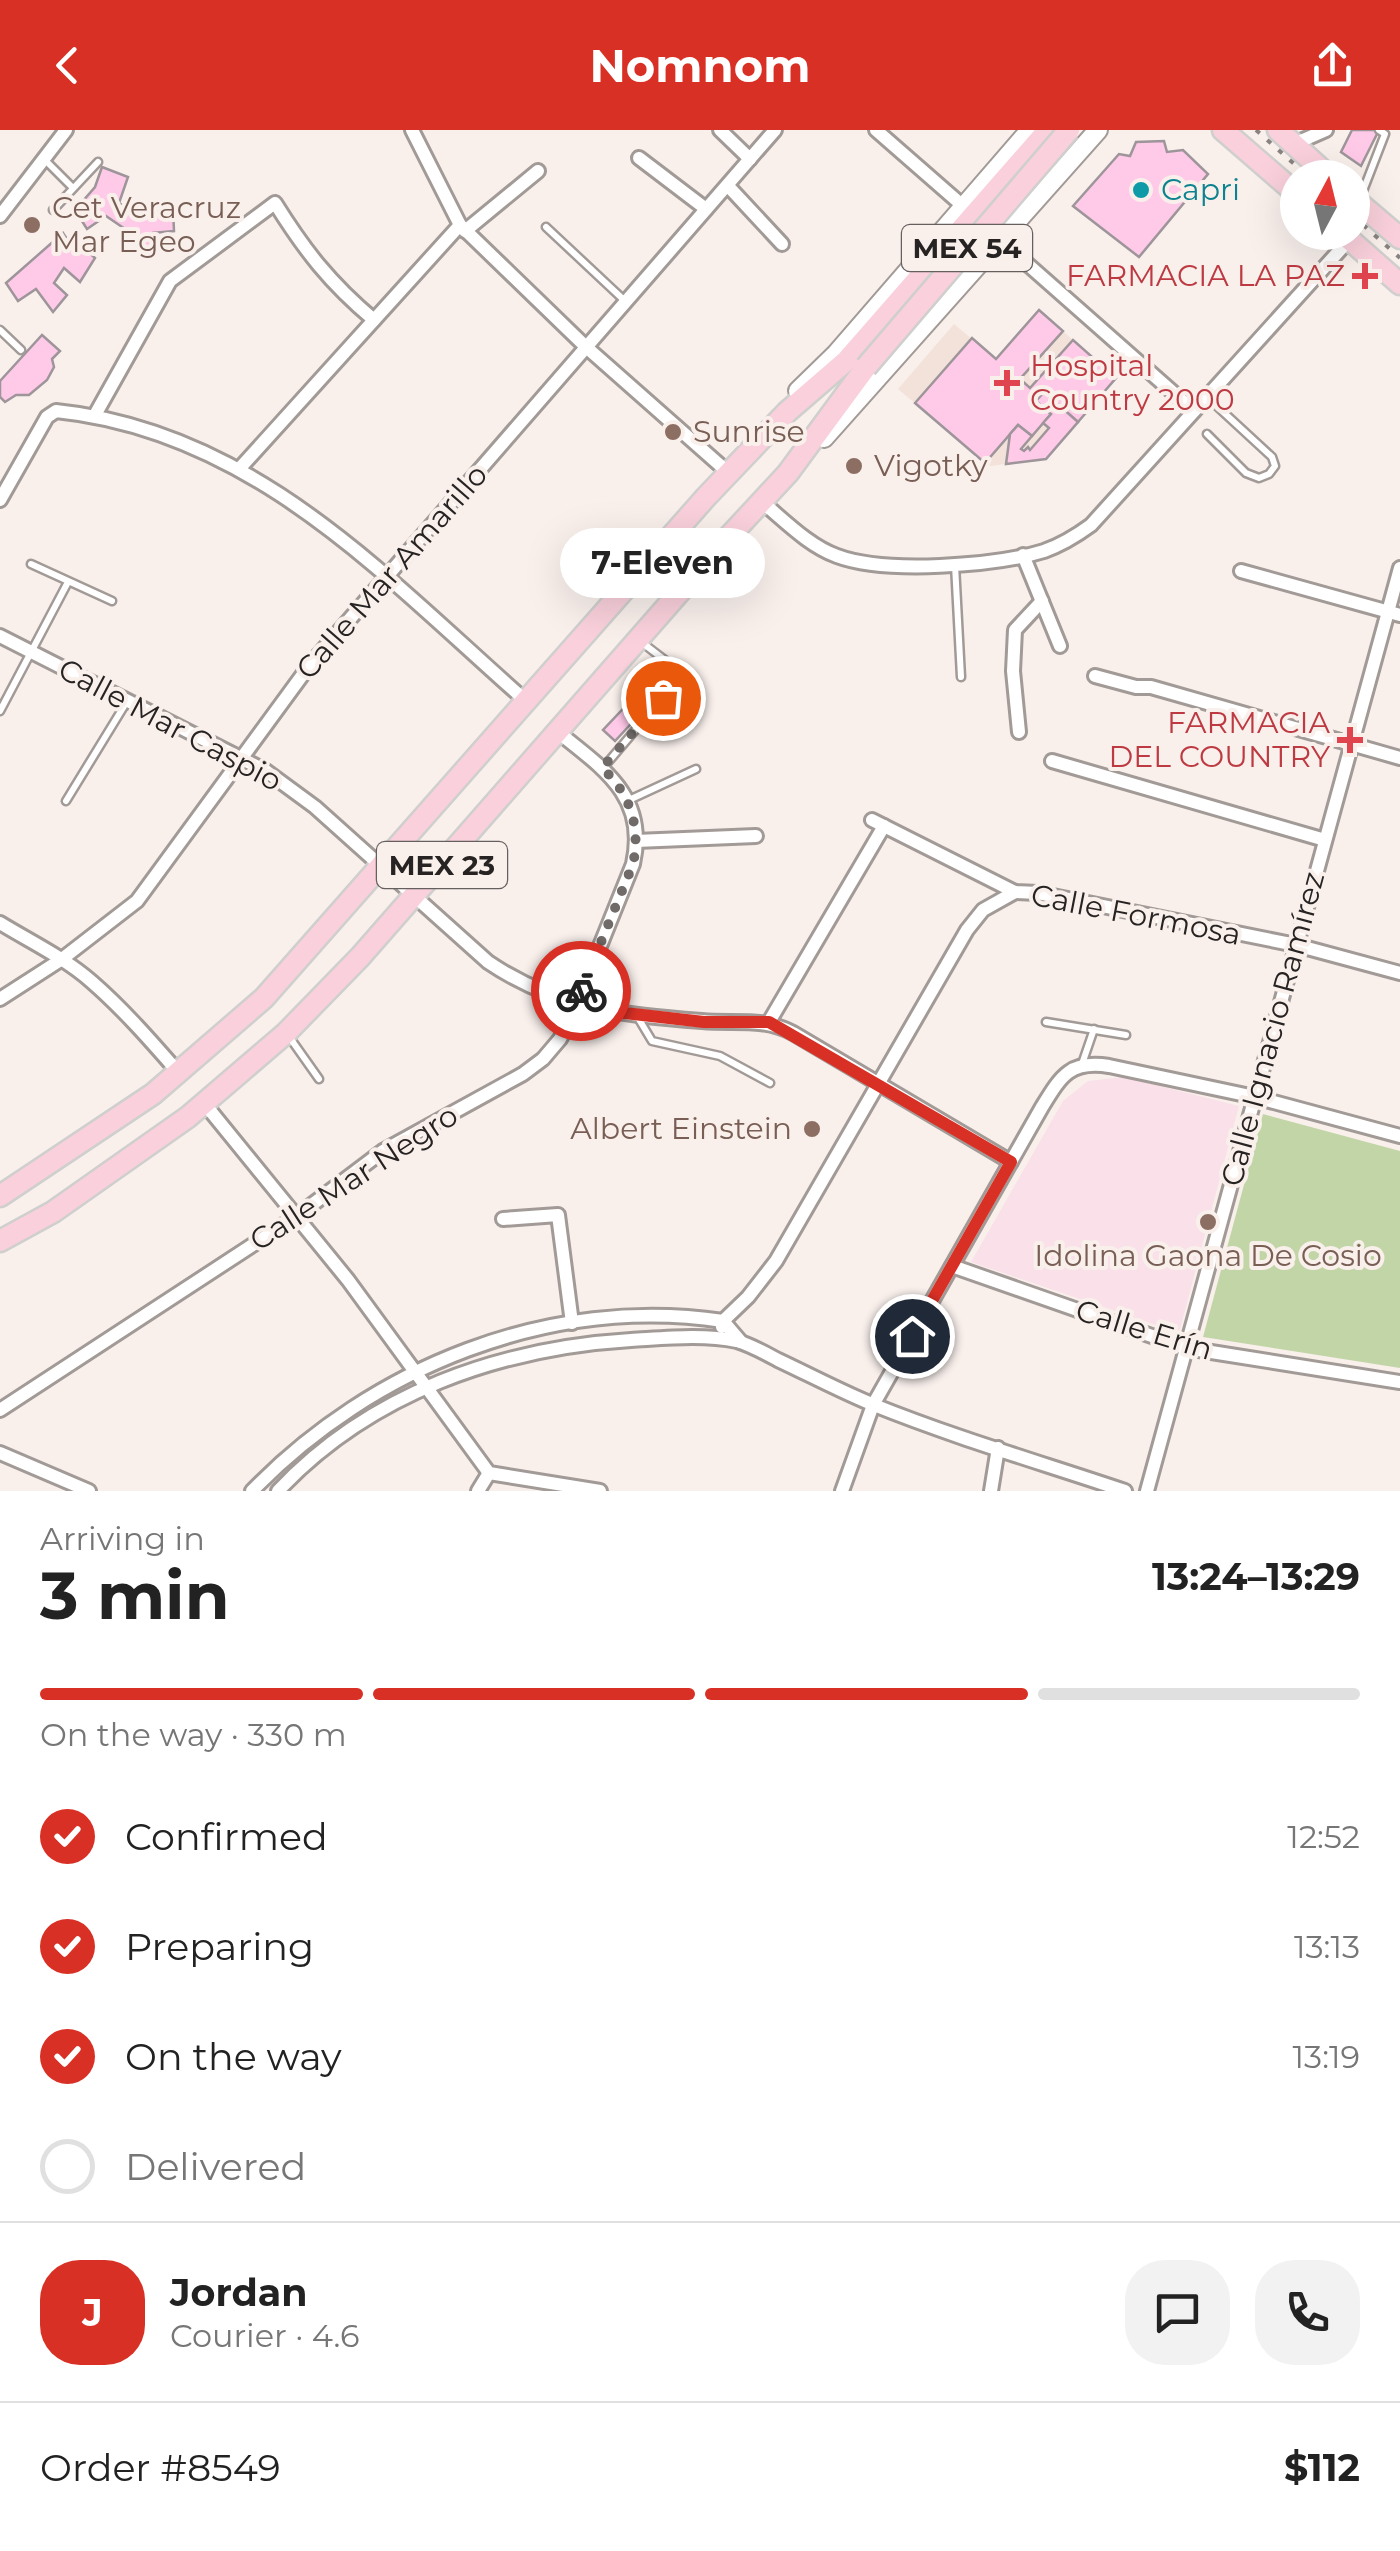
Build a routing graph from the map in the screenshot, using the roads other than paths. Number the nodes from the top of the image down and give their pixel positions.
1 (66, 130) edge
2 (412, 130) edge
3 (720, 130) edge
4 (775, 130) edge
5 (876, 130) edge
6 (1066, 130) edge
7 (1098, 130) edge
8 (1223, 130) edge
9 (1326, 130) edge
10 (1379, 130) edge
11 (1034, 131) edge
12 (1286, 137) edge
13 (639, 158) dead end
14 (750, 158) junction
15 (44, 159) junction
16 (1311, 160) edge
17 (98, 162) dead end
18 (1065, 164) junction
19 (1370, 167) edge
20 (538, 171) dead end
21 (1280, 179) edge
22 (728, 186) junction
23 (73, 188) junction
24 (963, 206) junction
25 (706, 209) junction
26 (53, 210) dead end
27 (1370, 212) edge
28 (0, 216) edge
29 (546, 227) dead end
30 (463, 228) junction
31 (1400, 238) edge
32 (999, 239) junction
33 (782, 244) dead end
34 (1333, 250) edge
35 (1361, 250) edge
36 (1400, 284) edge
37 (626, 302) junction
38 (374, 320) junction
39 (0, 330) edge
40 (586, 346) junction
41 (21, 350) dead end
42 (856, 364) junction
43 (1207, 397) junction
44 (1194, 411) junction
45 (786, 412) joint
46 (95, 415) junction
47 (1207, 434) dead end
48 (722, 467) junction
49 (240, 468) junction
50 (788, 473) junction
51 (706, 497) junction
52 (0, 500) edge
53 (762, 502) junction
54 (1023, 555) junction
55 (31, 564) dead end
56 (955, 564) junction
57 (1400, 568) edge
58 (1241, 571) dead end
59 (387, 579) junction
60 (68, 582) junction
61 (1042, 600) junction
62 (112, 601) dead end
63 (1394, 614) edge
64 (0, 636) edge
65 (639, 640) junction
66 (1060, 646) dead end
67 (32, 652) junction
68 (1094, 676) dead end
69 (960, 677) dead end
70 (526, 701) junction
71 (127, 702) junction
72 (0, 711) edge
73 (558, 732) junction
74 (1019, 732) dead end
75 (1352, 744) junction
76 (241, 756) junction
77 (1400, 758) edge
78 (1052, 761) dead end
79 (602, 768) junction
80 (696, 769) dead end
81 (66, 800) dead end
82 (628, 801) junction
83 (756, 836) dead end
84 (1325, 840) junction
85 (636, 841) junction
86 (381, 865) junction
87 (1015, 892) junction
88 (414, 896) junction
89 (0, 924) edge
90 (1296, 945) junction
91 (62, 959) junction
92 (1400, 973) edge
93 (0, 998) edge
94 (576, 1004) junction
95 (637, 1014) junction
96 (769, 1022) junction
97 (1046, 1022) dead end
98 (1094, 1029) junction
99 (286, 1033) junction
100 (1126, 1035) dead end
101 (1082, 1065) junction
102 (178, 1072) junction
103 (319, 1080) dead end
104 (770, 1083) dead end
105 (876, 1084) junction
106 (1254, 1098) junction
107 (204, 1104) junction
108 (1400, 1136) edge
109 (1011, 1162) junction
110 (0, 1196) edge
111 (298, 1216) junction
112 (503, 1219) dead end
113 (0, 1244) edge
114 (952, 1266) junction
115 (723, 1321) junction
116 (572, 1323) junction
117 (719, 1339) junction
118 (741, 1342) junction
119 (1186, 1348) junction
120 (415, 1370) junction
121 (1400, 1382) edge
122 (426, 1386) junction
123 (873, 1405) junction
124 (0, 1410) edge
125 (998, 1448) junction
126 (1, 1456) edge
127 (489, 1473) junction
128 (89, 1491) edge
129 (252, 1491) edge
130 (278, 1491) edge
131 (478, 1491) edge
132 (600, 1491) edge
133 (842, 1491) edge
134 (991, 1491) edge
135 (1126, 1491) edge
136 (1146, 1491) edge

1 - 15 street
2 - 30 street
3 - 14 street
4 - 14 street, Calle Mar Amarillo
5 - 24 street
6 - 18 main road
6 - 42 main road, MEX 54, bridge
7 - 18 main road, MEX 23
8 - 21 main road
9 - 12 street
10 - 19 lane
11 - 24 main road, MEX 23
11 - 42 main road, MEX 54
12 - 16 main road
13 - 25 street
14 - 22 street, Calle Mar Amarillo
15 - 23 lane
15 - 28 street
17 - 23 lane
18 - 32 main road, MEX 23
20 - 30 street
22 - 25 street, Calle Mar Amarillo
22 - 33 street
23 - 26 lane
24 - 48 main road, MEX 23
25 - 37 street, Calle Mar Amarillo
27 - 31 main road
29 - 37 lane
30 - 38 street
30 - 40 street
32 - 44 street
32 - 50 main road, MEX 23
34 - 43 street
35 - 36 main road
37 - 40 street, Calle Mar Amarillo
38 - 46 street
38 - 49 street
39 - 41 lane
40 - 48 street
40 - 59 street, Calle Mar Amarillo
42 - 45 main road, MEX 54
42 - 50 main road, MEX 54
43 - 44 street
43 - 47 lane
44 - 54 street
45 - 51 main road, MEX 23
46 - 49 street
46 - 52 street
48 - 51 main road, MEX 23
49 - 59 street
50 - 53 main road, MEX 23
51 - 70 main road, MEX 23
53 - 56 street
53 - 65 main road, MEX 23
54 - 56 street
54 - 61 street
55 - 60 lane
56 - 69 lane
57 - 63 street, Calle Ignacio Ramírez
58 - 63 street
59 - 70 street
59 - 76 street, Calle Mar Amarillo
60 - 62 lane
60 - 67 lane
61 - 66 street
61 - 74 street
63 - 75 street, Calle Ignacio Ramírez
64 - 67 street, Calle Mar Caspio
65 - 73 main road, MEX 23
65 - 79 lane
67 - 71 street, Calle Mar Caspio
67 - 72 lane
68 - 75 street
70 - 86 main road, MEX 23
71 - 76 street, Calle Mar Caspio
71 - 81 lane
73 - 79 street, Calle Mar Negro
73 - 88 main road, MEX 23
75 - 77 street
75 - 84 street, Calle Ignacio Ramírez
76 - 86 street, Calle Mar Caspio
76 - 91 street, Calle Mar Amarillo
78 - 84 street
79 - 82 street, Calle Mar Negro
80 - 82 lane
82 - 85 street, Calle Mar Negro
83 - 85 street
84 - 90 street, Calle Ignacio Ramírez
85 - 94 street, Calle Mar Negro
86 - 88 street, Calle Mar Caspio
86 - 102 main road, MEX 23
87 - 90 street, Calle Formosa
87 - 96 street, Calle Formosa
87 - 105 street
88 - 94 street, Calle Mar Caspio
88 - 99 main road, MEX 23
89 - 91 street
90 - 92 street, Calle Formosa
90 - 106 street, Calle Ignacio Ramírez
91 - 93 street, Calle Mar Amarillo
91 - 102 street
94 - 95 street, Calle Mar Caspio
94 - 111 street, Calle Mar Negro
95 - 96 street, Calle Mar Caspio
95 - 104 lane
96 - 105 street
97 - 98 lane
98 - 100 lane
98 - 101 lane
99 - 103 lane
99 - 107 main road, MEX 23
101 - 106 street
101 - 109 street
102 - 110 main road, MEX 23
105 - 109 street
105 - 115 street
106 - 108 street
106 - 119 street, Calle Ignacio Ramírez
107 - 111 street
107 - 113 main road, MEX 23
109 - 114 street
111 - 120 street
111 - 124 street, Calle Mar Negro
112 - 116 street
114 - 119 street, Calle Erín
114 - 123 street
115 - 116 street
115 - 117 street
115 - 118 street
116 - 120 street
117 - 118 street
117 - 122 street
118 - 123 street
119 - 121 street, Calle Erín
119 - 136 street, Calle Ignacio Ramírez
120 - 122 street
120 - 129 street
122 - 127 street
122 - 130 street
123 - 125 street
123 - 133 street
125 - 134 street
125 - 135 street
126 - 128 street
127 - 131 street
127 - 132 street

